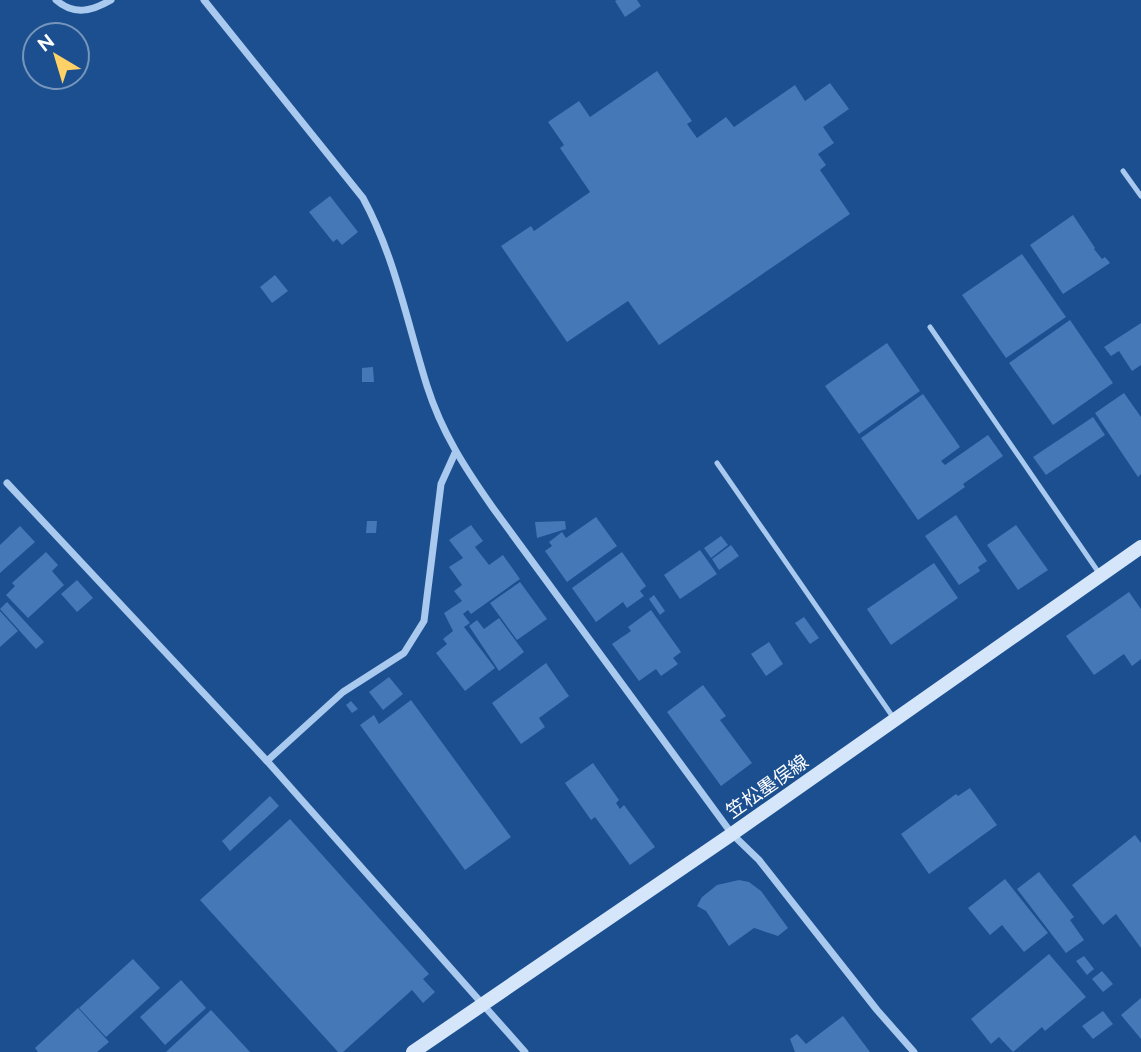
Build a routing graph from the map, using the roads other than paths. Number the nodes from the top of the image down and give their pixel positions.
1 (56, 0) edge
2 (111, 0) edge
3 (204, 0) edge
4 (1123, 172) dead end
5 (1141, 196) edge
6 (930, 327) dead end
7 (455, 453) junction
8 (717, 463) dead end
9 (7, 483) dead end
10 (1141, 547) edge
11 (1101, 576) junction
12 (895, 720) junction
13 (267, 761) junction
14 (732, 834) junction
15 (481, 1004) junction
16 (413, 1052) edge
17 (524, 1052) edge
18 (914, 1052) edge

1 - 2 street
3 - 7 street
4 - 5 lane
6 - 11 lane
7 - 13 street
7 - 14 street
8 - 12 lane
9 - 13 street
10 - 11 main road, 笠松墨俣線
11 - 12 main road, 笠松墨俣線
12 - 14 main road, 笠松墨俣線
13 - 15 street
14 - 15 main road, 笠松墨俣線
14 - 18 street
15 - 16 main road, 笠松墨俣線
15 - 17 street

